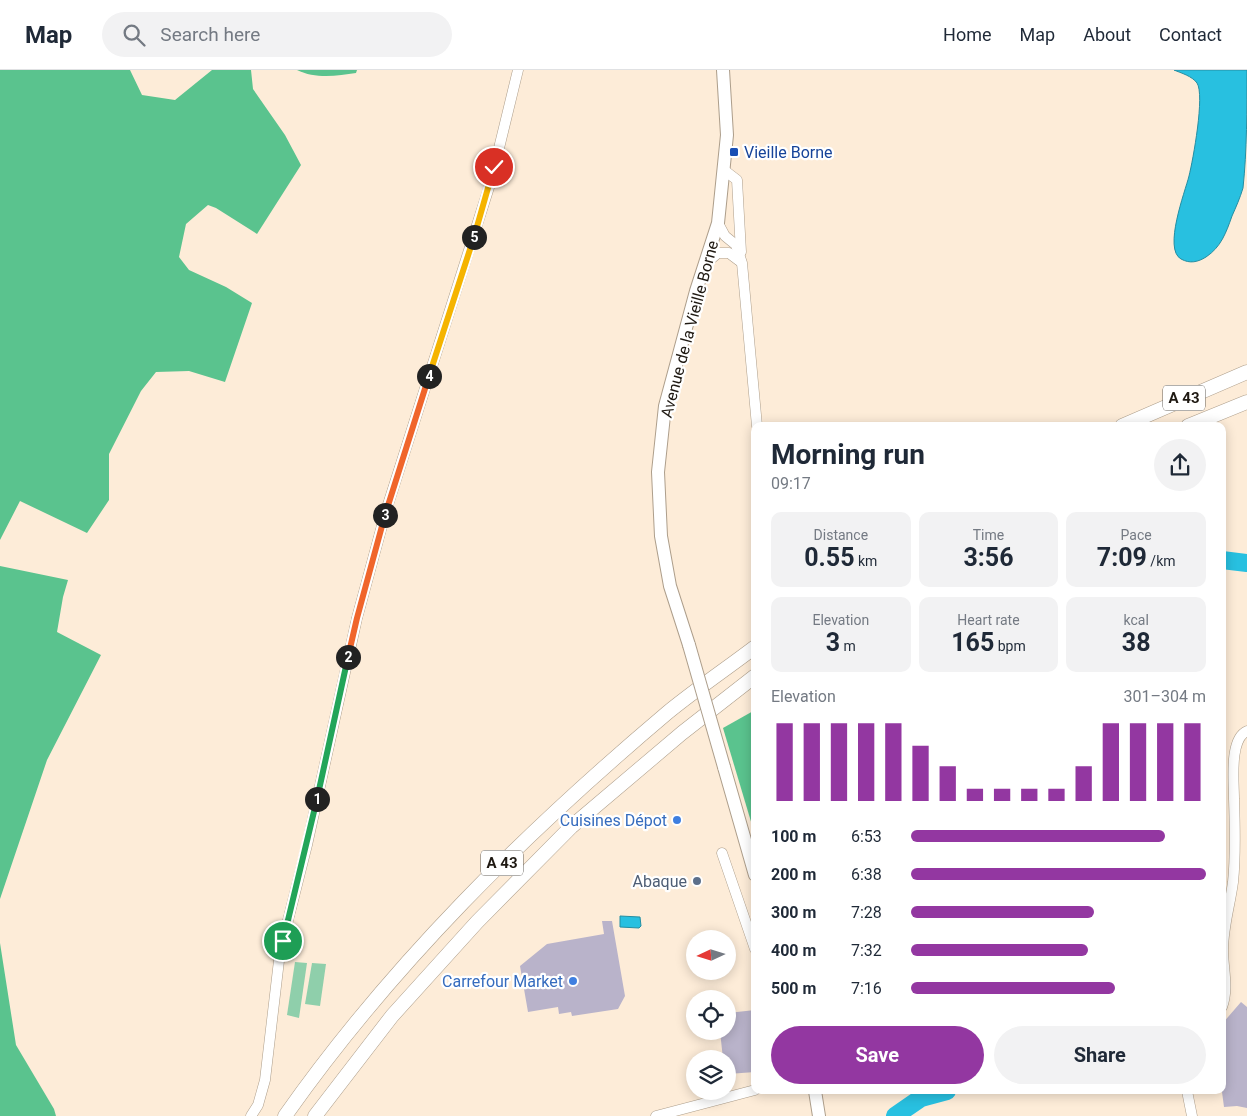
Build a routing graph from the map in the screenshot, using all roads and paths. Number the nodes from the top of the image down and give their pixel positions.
1 (518, 70) edge
2 (723, 70) edge
3 (724, 170) junction
4 (718, 223) junction
5 (742, 263) junction
6 (705, 264) junction
7 (1247, 372) edge
8 (1247, 402) edge
9 (756, 422) edge
10 (1131, 422) edge
11 (1198, 422) edge
12 (751, 650) edge
13 (751, 679) edge
14 (1247, 731) edge
15 (722, 853) dead end
16 (751, 861) edge
17 (1226, 915) edge
18 (751, 937) edge
19 (751, 1091) edge
20 (815, 1094) edge
21 (1188, 1094) edge
22 (251, 1116) edge
23 (285, 1116) edge
24 (315, 1116) edge
25 (656, 1116) edge
26 (819, 1116) edge
27 (1192, 1116) edge

1 - 22 street
2 - 3 main road, Avenue de la Vieille Borne
3 - 4 main road, Avenue de la Vieille Borne
3 - 5 street
4 - 5 street
4 - 6 main road, Avenue de la Vieille Borne
5 - 6 street
5 - 9 street
6 - 16 main road, Avenue de la Vieille Borne, bridge
7 - 10 highway, A 43
8 - 11 highway, A 43
12 - 23 highway, A 43
13 - 24 highway, A 43
14 - 17 street
15 - 18 street
19 - 25 street
20 - 26 main road
21 - 27 street

